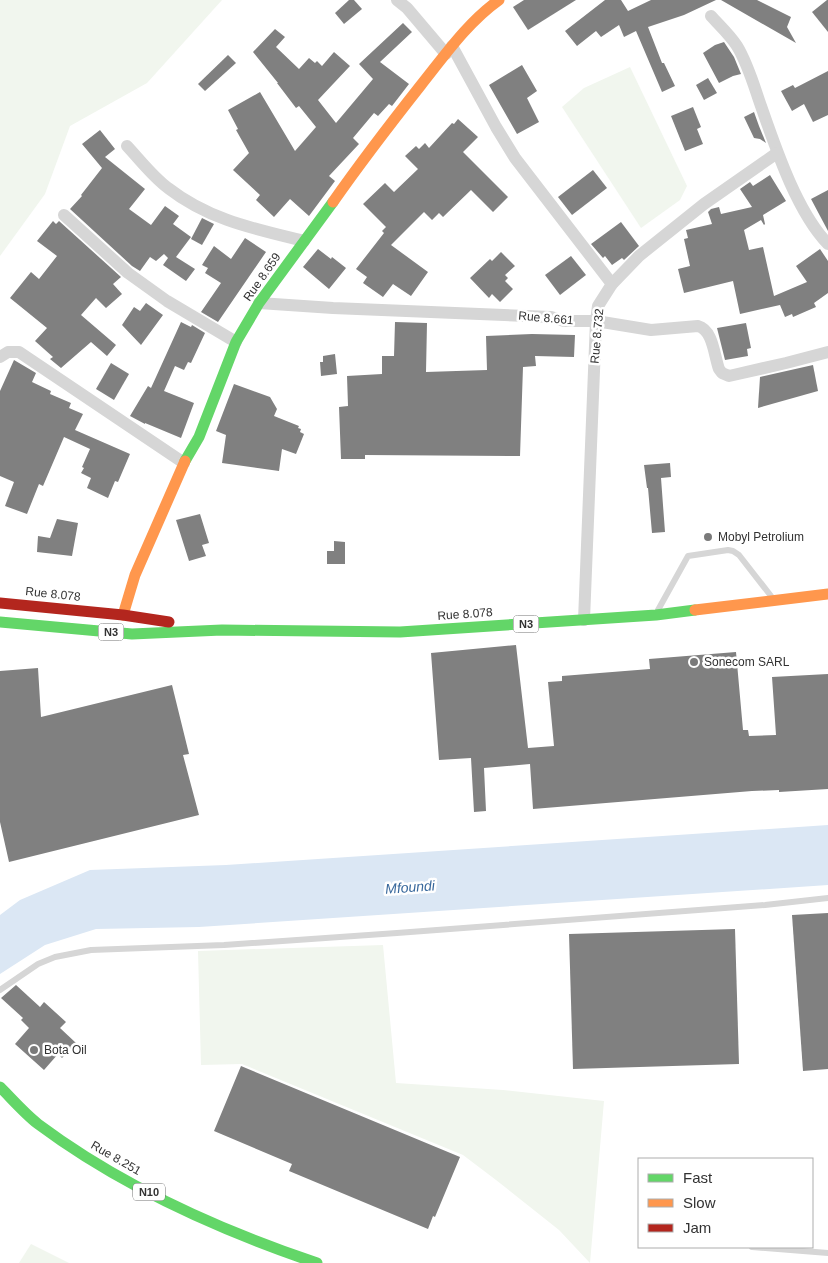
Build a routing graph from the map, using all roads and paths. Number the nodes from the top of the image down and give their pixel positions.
1 (397, 0) edge
2 (499, 0) edge
3 (485, 4) edge
4 (712, 16) dead end
5 (449, 50) junction
6 (127, 146) dead end
7 (777, 154) junction
8 (64, 215) dead end
9 (304, 241) junction
10 (828, 244) edge
11 (612, 284) junction
12 (259, 303) junction
13 (596, 321) junction
14 (236, 342) junction
15 (828, 352) edge
16 (0, 357) edge
17 (184, 463) junction
18 (828, 594) edge
19 (774, 602) junction
20 (0, 603) edge
21 (656, 615) junction
22 (123, 616) junction
23 (584, 620) junction
24 (0, 622) edge
25 (222, 630) junction
26 (828, 898) edge
27 (0, 990) edge
28 (0, 1087) edge
29 (765, 1248) edge
30 (828, 1253) edge
31 (317, 1263) edge

1 - 5 street
2 - 3 main road, Rue 8.659
3 - 5 main road, Rue 8.659
4 - 7 street
5 - 9 main road, Rue 8.659
5 - 11 street
6 - 9 street
7 - 10 street
7 - 11 street, Rue 8.732
8 - 14 street
9 - 12 main road, Rue 8.659
11 - 13 street, Rue 8.732
12 - 13 street, Rue 8.661
12 - 14 main road, Rue 8.659
13 - 15 street, Rue 8.661
13 - 23 street, Rue 8.732
14 - 17 main road, Rue 8.659
16 - 17 street
17 - 22 main road, Rue 8.659
18 - 19 main road, Rue 8.078 / N3
19 - 21 main road, Rue 8.078 / N3
19 - 21 lane
20 - 22 main road, Rue 8.078 / N3
21 - 23 main road, Rue 8.078 / N3
22 - 25 main road, Rue 8.078 / N3
23 - 25 main road, Rue 8.078 / N3
24 - 25 main road, Rue 8.078 / N3
26 - 27 lane
28 - 31 main road, Rue 8.251 / N10
29 - 30 lane

